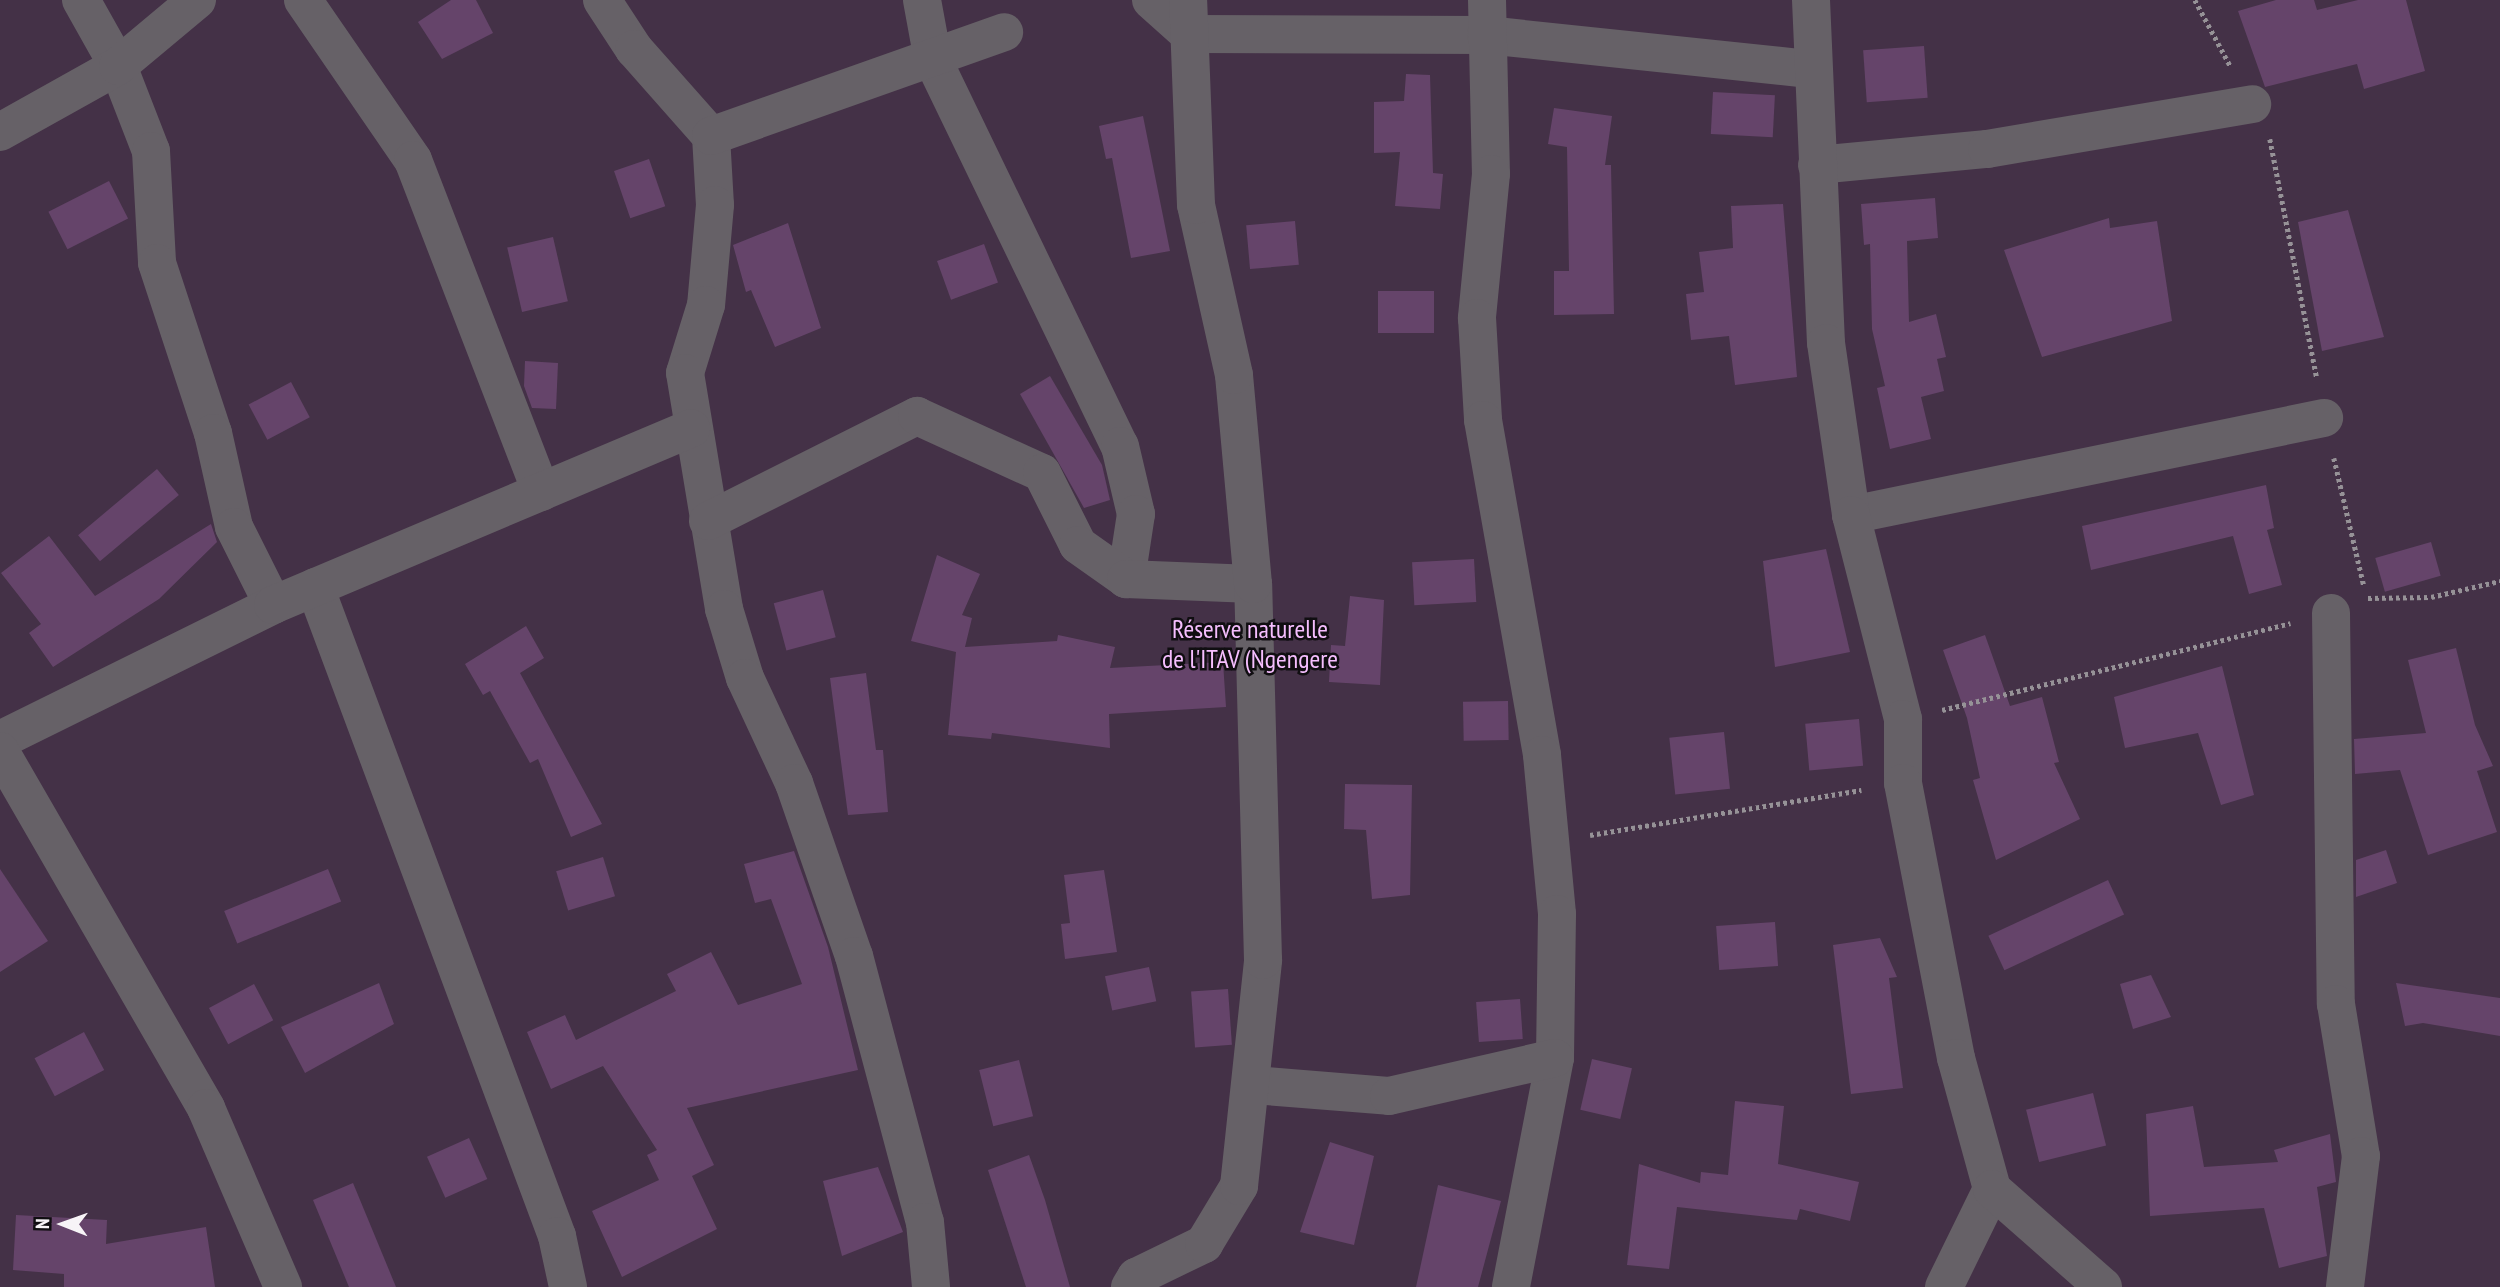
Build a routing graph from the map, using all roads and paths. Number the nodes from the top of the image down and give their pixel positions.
1 (81, 0) edge
2 (197, 0) edge
3 (303, 0) edge
4 (602, 0) edge
5 (922, 0) edge
6 (1151, 0) edge
7 (1811, 0) edge
8 (1188, 17) edge
9 (1486, 17) edge
10 (1004, 32) dead end
11 (933, 60) junction
12 (118, 66) junction
13 (1812, 69) junction
14 (2252, 104) dead end
15 (0, 132) edge
16 (711, 136) junction
17 (1817, 165) junction
18 (2324, 418) dead end
19 (691, 428) junction
20 (541, 492) junction
21 (1851, 515) junction
22 (708, 521) junction
23 (1126, 579) junction
24 (2500, 581) edge
25 (1254, 584) junction
26 (315, 587) junction
27 (2367, 598) dead end
28 (273, 605) junction
29 (2331, 614) dead end
30 (0, 740) edge
31 (0, 751) edge
32 (1903, 783) junction
33 (1550, 842) junction
34 (1555, 1058) junction
35 (1253, 1085) junction
36 (1992, 1189) junction
37 (283, 1287) edge
38 (568, 1287) edge
39 (931, 1287) edge
40 (1130, 1287) edge
41 (1511, 1287) edge
42 (1944, 1287) edge
43 (2103, 1287) edge
44 (2345, 1287) edge

1 - 12 street
2 - 12 street
3 - 20 street
4 - 16 street
5 - 11 street
6 - 8 street
7 - 13 street
8 - 9 street
8 - 25 street
9 - 13 street
9 - 33 street
10 - 11 street
11 - 16 street
11 - 23 street
12 - 15 street
12 - 28 street
13 - 17 street
14 - 17 street
16 - 19 street
17 - 21 street
18 - 21 street
19 - 20 street
19 - 22 street
20 - 26 street
21 - 32 street
22 - 23 street
22 - 39 street
23 - 25 street
24 - 27 path
25 - 35 street
26 - 28 street
26 - 38 street
28 - 30 street
29 - 44 street
31 - 37 street
32 - 33 path
32 - 36 street
33 - 34 street
34 - 35 street
34 - 41 street
35 - 40 street
36 - 42 street
36 - 43 street

